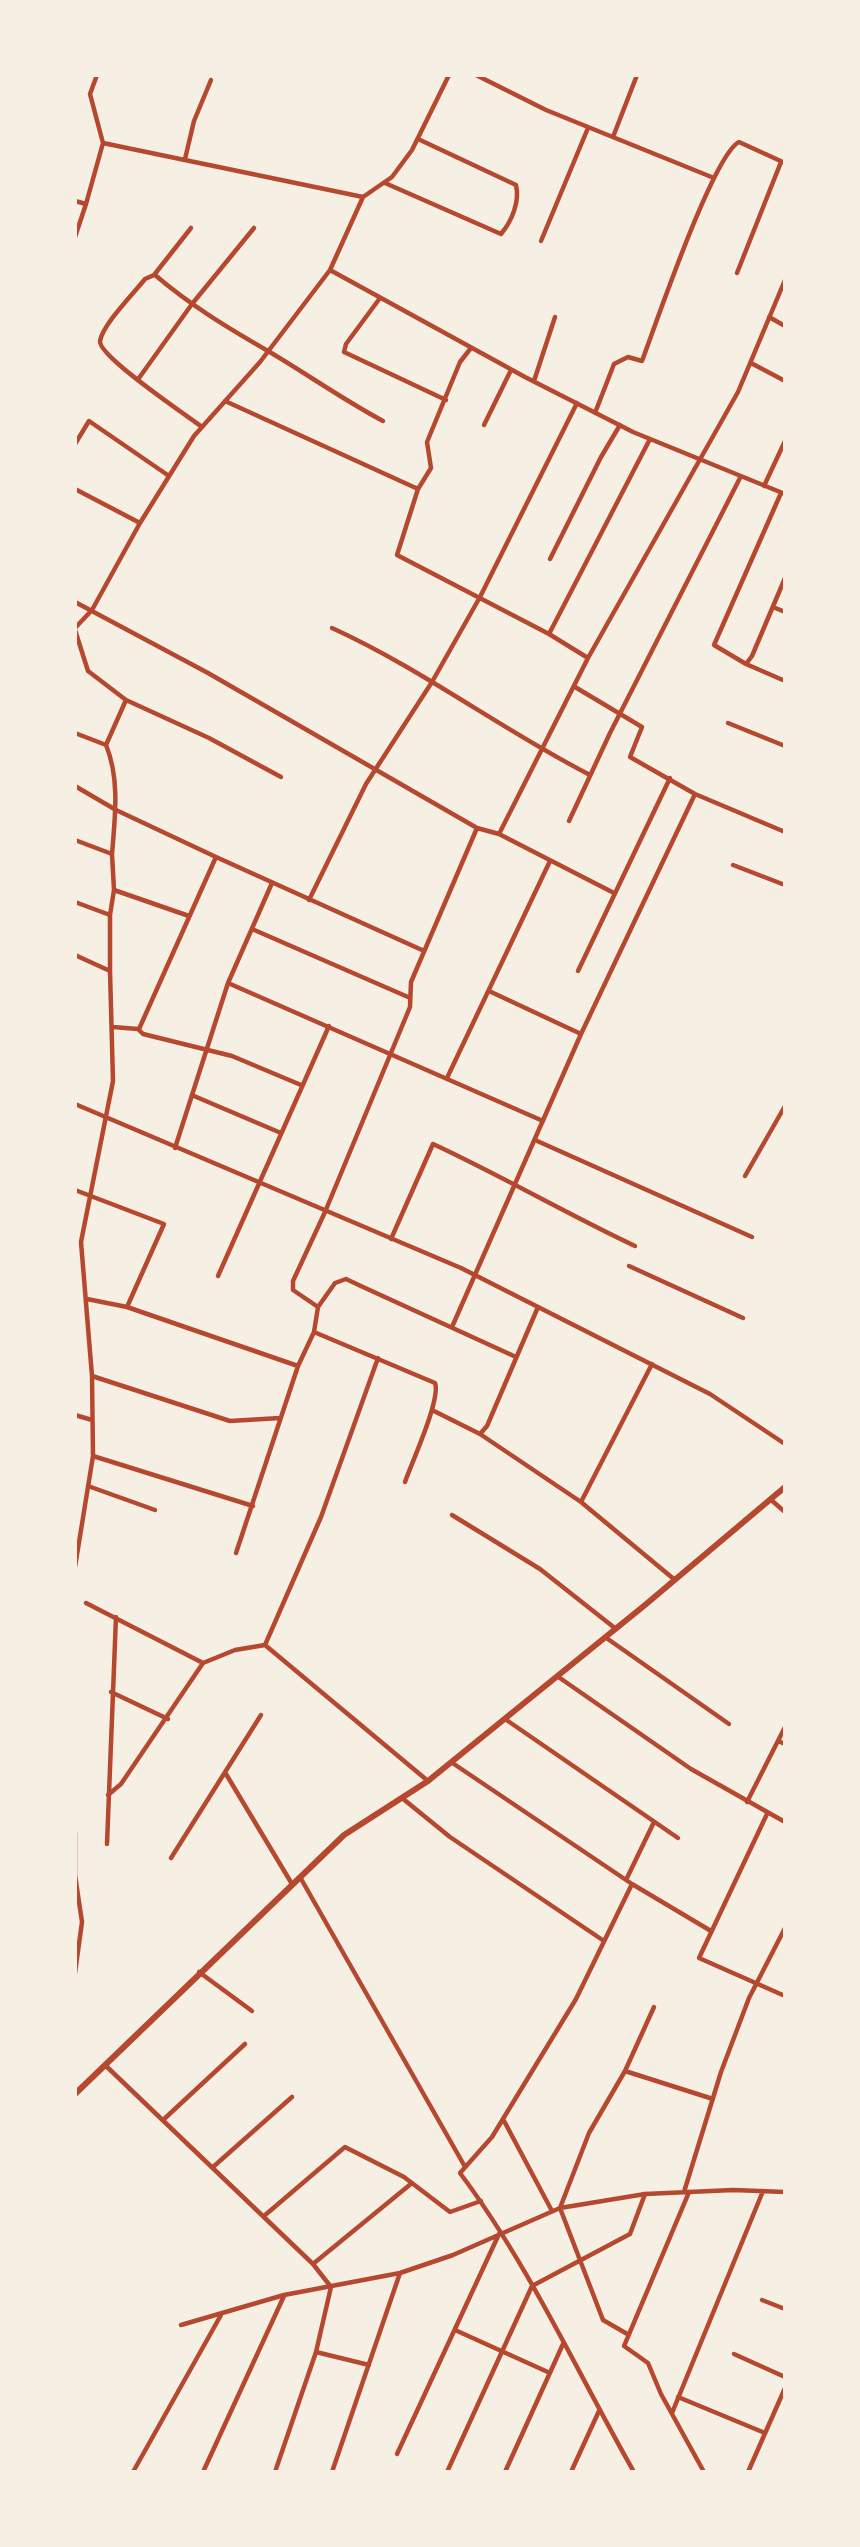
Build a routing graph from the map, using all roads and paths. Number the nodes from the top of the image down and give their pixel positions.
1 (97, 75) edge
2 (449, 75) edge
3 (476, 75) edge
4 (637, 75) edge
5 (211, 80) dead end
6 (588, 128) junction
7 (613, 137) junction
8 (418, 139) junction
9 (103, 143) junction
10 (185, 159) junction
11 (783, 162) edge
12 (714, 178) junction
13 (384, 183) junction
14 (363, 197) junction
15 (75, 201) edge
16 (86, 204) junction
17 (191, 228) dead end
18 (254, 228) dead end
19 (75, 237) edge
20 (541, 241) dead end
21 (330, 270) junction
22 (737, 273) dead end
23 (154, 275) junction
24 (785, 280) edge
25 (380, 298) junction
26 (192, 304) junction
27 (555, 317) dead end
28 (769, 317) junction
29 (785, 326) edge
30 (471, 348) junction
31 (268, 351) junction
32 (751, 363) junction
33 (511, 370) junction
34 (139, 378) junction
35 (534, 381) junction
36 (785, 381) edge
37 (446, 400) junction
38 (224, 401) junction
39 (577, 403) junction
40 (595, 413) junction
41 (383, 421) dead end
42 (484, 425) dead end
43 (620, 425) junction
44 (202, 426) junction
45 (650, 439) junction
46 (785, 441) edge
47 (75, 444) edge
48 (701, 460) junction
49 (169, 476) junction
50 (741, 476) junction
51 (764, 486) junction
52 (75, 489) edge
53 (418, 489) junction
54 (783, 494) edge
55 (140, 523) junction
56 (550, 559) dead end
57 (785, 578) edge
58 (480, 597) junction
59 (75, 602) edge
60 (773, 607) junction
61 (92, 610) junction
62 (785, 612) edge
63 (331, 628) dead end
64 (75, 629) edge
65 (549, 634) junction
66 (588, 658) junction
67 (746, 664) junction
68 (785, 681) edge
69 (432, 682) junction
70 (575, 687) junction
71 (126, 699) junction
72 (621, 715) junction
73 (728, 723) dead end
74 (75, 733) edge
75 (106, 745) junction
76 (785, 746) edge
77 (540, 750) junction
78 (376, 772) junction
79 (590, 775) junction
80 (281, 777) dead end
81 (670, 778) junction
82 (75, 786) edge
83 (695, 794) junction
84 (116, 810) junction
85 (569, 821) dead end
86 (477, 828) junction
87 (785, 832) edge
88 (499, 834) junction
89 (75, 840) edge
90 (112, 854) junction
91 (216, 857) junction
92 (550, 861) junction
93 (733, 865) dead end
94 (272, 883) junction
95 (785, 885) edge
96 (114, 890) junction
97 (614, 893) junction
98 (309, 900) junction
99 (75, 901) edge
100 (110, 915) junction
101 (189, 916) junction
102 (251, 929) junction
103 (423, 950) junction
104 (75, 955) edge
105 (110, 971) junction
106 (578, 971) dead end
107 (228, 983) junction
108 (489, 991) junction
109 (408, 997) junction
110 (329, 1026) junction
111 (113, 1027) junction
112 (138, 1029) junction
113 (581, 1034) junction
114 (205, 1050) junction
115 (389, 1053) junction
116 (447, 1078) junction
117 (301, 1085) junction
118 (194, 1096) junction
119 (75, 1104) edge
120 (785, 1106) edge
121 (107, 1118) junction
122 (543, 1121) junction
123 (281, 1133) junction
124 (535, 1140) junction
125 (175, 1148) junction
126 (745, 1176) dead end
127 (514, 1182) junction
128 (260, 1184) junction
129 (75, 1190) edge
130 (91, 1194) junction
131 (326, 1212) junction
132 (752, 1237) dead end
133 (391, 1239) junction
134 (78, 1243) edge
135 (635, 1246) dead end
136 (629, 1266) dead end
137 (218, 1276) dead end
138 (476, 1276) junction
139 (87, 1298) junction
140 (127, 1307) junction
141 (318, 1307) junction
142 (538, 1307) junction
143 (743, 1318) dead end
144 (452, 1327) junction
145 (314, 1332) junction
146 (516, 1357) junction
147 (378, 1359) junction
148 (652, 1364) junction
149 (298, 1366) junction
150 (92, 1376) junction
151 (432, 1410) junction
152 (75, 1415) edge
153 (280, 1418) junction
154 (92, 1420) junction
155 (480, 1434) junction
156 (785, 1444) edge
157 (93, 1456) junction
158 (405, 1482) dead end
159 (88, 1486) junction
160 (785, 1487) edge
161 (770, 1499) junction
162 (581, 1502) junction
163 (253, 1506) junction
164 (155, 1510) dead end
165 (785, 1512) edge
166 (452, 1515) dead end
167 (76, 1542) edge
168 (236, 1553) dead end
169 (75, 1567) edge
170 (675, 1580) junction
171 (86, 1602) dead end
172 (116, 1617) junction
173 (616, 1629) junction
174 (605, 1637) junction
175 (265, 1645) junction
176 (203, 1663) junction
177 (557, 1676) junction
178 (111, 1692) junction
179 (261, 1715) dead end
180 (505, 1718) junction
181 (168, 1719) junction
182 (729, 1724) dead end
183 (785, 1727) edge
184 (778, 1741) junction
185 (785, 1744) edge
186 (451, 1762) junction
187 (226, 1774) junction
188 (428, 1781) junction
189 (108, 1795) junction
190 (402, 1798) junction
191 (747, 1802) junction
192 (767, 1814) junction
193 (654, 1822) junction
194 (785, 1822) edge
195 (75, 1833) edge
196 (678, 1838) dead end
197 (107, 1844) dead end
198 (171, 1858) dead end
199 (75, 1875) edge
200 (300, 1877) junction
201 (626, 1880) junction
202 (292, 1884) junction
203 (632, 1884) junction
204 (785, 1928) edge
205 (711, 1931) junction
206 (604, 1941) junction
207 (199, 1972) junction
208 (75, 1973) edge
209 (756, 1984) junction
210 (785, 1996) edge
211 (654, 2007) dead end
212 (252, 2011) dead end
213 (245, 2044) dead end
214 (105, 2065) junction
215 (625, 2071) junction
216 (75, 2094) edge
217 (292, 2097) dead end
218 (713, 2099) junction
219 (503, 2119) junction
220 (163, 2120) junction
221 (464, 2165) junction
222 (213, 2167) junction
223 (412, 2183) junction
224 (762, 2191) junction
225 (687, 2192) junction
226 (785, 2192) edge
227 (645, 2194) junction
228 (481, 2201) junction
229 (560, 2208) junction
230 (552, 2211) junction
231 (264, 2216) junction
232 (500, 2233) junction
233 (579, 2261) junction
234 (313, 2264) junction
235 (400, 2273) junction
236 (531, 2286) junction
237 (331, 2287) junction
238 (284, 2295) junction
239 (762, 2300) dead end
240 (784, 2308) edge
241 (221, 2314) junction
242 (181, 2325) dead end
243 (455, 2330) junction
244 (629, 2335) junction
245 (563, 2344) junction
246 (316, 2352) junction
247 (501, 2353) junction
248 (733, 2354) dead end
249 (369, 2365) junction
250 (550, 2373) junction
251 (785, 2377) edge
252 (785, 2388) edge
253 (678, 2397) junction
254 (600, 2411) junction
255 (671, 2414) junction
256 (765, 2433) junction
257 (397, 2454) dead end
258 (135, 2471) edge
259 (203, 2472) edge
260 (275, 2472) edge
261 (332, 2472) edge
262 (447, 2472) edge
263 (505, 2472) edge
264 (570, 2472) edge
265 (634, 2472) edge
266 (704, 2472) edge
267 (748, 2472) edge

1 - 9 street
2 - 8 street
3 - 6 street
4 - 7 street
5 - 10 street
6 - 7 street
6 - 20 street
7 - 12 street
8 - 13 street
8 - 13 street
9 - 10 street
9 - 16 street
10 - 14 street
11 - 12 street
11 - 22 street
12 - 40 street
13 - 14 street
14 - 21 street
15 - 16 street
16 - 19 street
17 - 23 street
18 - 26 street
21 - 25 street
21 - 31 street
23 - 26 street
23 - 34 street
24 - 28 street
25 - 30 street
25 - 37 street
26 - 31 street
26 - 34 street
27 - 35 street
28 - 29 street
28 - 32 street
30 - 33 street
30 - 37 street
31 - 38 street
31 - 41 street
32 - 36 street
32 - 48 street
33 - 35 street
33 - 42 street
34 - 44 street
35 - 39 street
37 - 53 street
38 - 44 street
38 - 53 street
39 - 40 street
39 - 58 street
40 - 43 street
43 - 45 street
43 - 56 street
44 - 49 street
45 - 48 street
45 - 65 street
46 - 51 street
47 - 49 street
48 - 50 street
48 - 66 street
49 - 55 street
50 - 51 street
50 - 72 street
51 - 54 street
52 - 55 street
53 - 58 street
54 - 67 street
55 - 61 street
57 - 60 street
58 - 65 street
58 - 69 street
59 - 61 street
60 - 62 street
60 - 67 street
61 - 64 street
61 - 78 street
63 - 69 street
64 - 71 street
65 - 66 street
66 - 70 street
67 - 68 street
69 - 77 street
69 - 78 street
70 - 72 street
70 - 77 street
71 - 75 street
71 - 80 street
72 - 79 street
72 - 81 street
73 - 76 street
74 - 75 street
75 - 84 street
77 - 79 street
77 - 88 street
78 - 86 street
78 - 98 street
79 - 85 street
81 - 83 street
81 - 97 street
82 - 84 street
83 - 87 street
83 - 113 street
84 - 90 street
84 - 91 street
86 - 88 street
86 - 103 street
88 - 92 street
89 - 90 street
90 - 96 street
91 - 94 street
91 - 101 street
92 - 97 street
92 - 108 street
93 - 95 street
94 - 98 street
94 - 102 street
96 - 100 street
96 - 101 street
97 - 106 street
98 - 103 street
99 - 100 street
100 - 105 street
101 - 112 street
102 - 107 street
102 - 109 street
103 - 109 street
104 - 105 street
105 - 111 street
107 - 110 street
107 - 114 street
108 - 113 street
108 - 116 street
109 - 115 street
110 - 115 street
110 - 117 street
111 - 112 street
111 - 121 street
112 - 114 street
113 - 122 street
114 - 117 street
114 - 118 street
115 - 116 street
115 - 131 street
116 - 122 street
117 - 123 street
118 - 123 street
118 - 125 street
119 - 121 street
120 - 126 street
121 - 125 street
121 - 130 street
122 - 124 street
123 - 128 street
124 - 127 street
124 - 132 street
125 - 128 street
127 - 133 street
127 - 135 street
127 - 138 street
128 - 131 street
128 - 137 street
129 - 130 street
130 - 134 street
130 - 140 street
131 - 133 street
131 - 141 street
133 - 138 street
134 - 139 street
136 - 143 street
138 - 142 street
138 - 144 street
139 - 140 street
139 - 150 street
140 - 149 street
141 - 144 street
141 - 145 street
142 - 146 street
142 - 148 street
144 - 146 street
145 - 147 street
145 - 149 street
146 - 155 street
147 - 151 street
147 - 175 street
148 - 156 street
148 - 162 street
149 - 153 street
150 - 153 street
150 - 154 street
151 - 155 street
151 - 158 street
152 - 154 street
153 - 163 street
154 - 157 street
155 - 162 street
157 - 159 street
157 - 163 street
159 - 164 street
159 - 167 street
160 - 161 street
161 - 165 street
161 - 170 street
162 - 170 street
163 - 168 street
166 - 173 street
167 - 169 street
170 - 173 street
171 - 172 street
172 - 176 street
172 - 178 street
173 - 174 street
174 - 177 street
174 - 182 street
175 - 176 street
175 - 188 street
176 - 181 street
177 - 180 street
177 - 191 street
178 - 181 street
178 - 189 street
179 - 187 street
180 - 186 street
180 - 193 street
181 - 189 street
183 - 184 street
184 - 185 street
184 - 191 street
186 - 188 street
186 - 201 street
187 - 198 street
187 - 202 street
188 - 190 street
189 - 197 street
190 - 200 street
190 - 206 street
191 - 192 street
192 - 194 street
192 - 205 street
193 - 196 street
193 - 201 street
195 - 199 street
199 - 208 street
200 - 202 street
200 - 221 street
201 - 203 street
202 - 207 street
203 - 205 street
203 - 206 street
204 - 209 street
205 - 209 street
206 - 219 street
207 - 212 street
207 - 214 street
209 - 210 street
209 - 218 street
211 - 215 street
213 - 220 street
214 - 216 street
214 - 220 street
215 - 218 street
215 - 229 street
217 - 222 street
218 - 225 street
219 - 221 street
219 - 230 street
220 - 222 street
221 - 228 street
222 - 231 street
223 - 228 street
223 - 231 street
223 - 234 street
224 - 225 street
224 - 226 street
224 - 253 street
225 - 227 street
225 - 244 street
227 - 229 street
227 - 233 street
228 - 232 street
229 - 230 street
229 - 233 street
230 - 232 street
231 - 234 street
232 - 235 street
232 - 236 street
232 - 243 street
233 - 236 street
233 - 244 street
234 - 237 street
235 - 237 street
235 - 249 street
236 - 245 street
236 - 247 street
237 - 238 street
237 - 246 street
238 - 241 street
238 - 259 street
239 - 240 street
241 - 242 street
241 - 258 street
243 - 247 street
243 - 257 street
244 - 255 street
245 - 250 street
245 - 254 street
246 - 249 street
246 - 260 street
247 - 250 street
247 - 262 street
248 - 251 street
249 - 261 street
250 - 263 street
252 - 256 street
253 - 255 street
253 - 256 street
254 - 264 street
254 - 265 street
255 - 266 street
256 - 267 street

